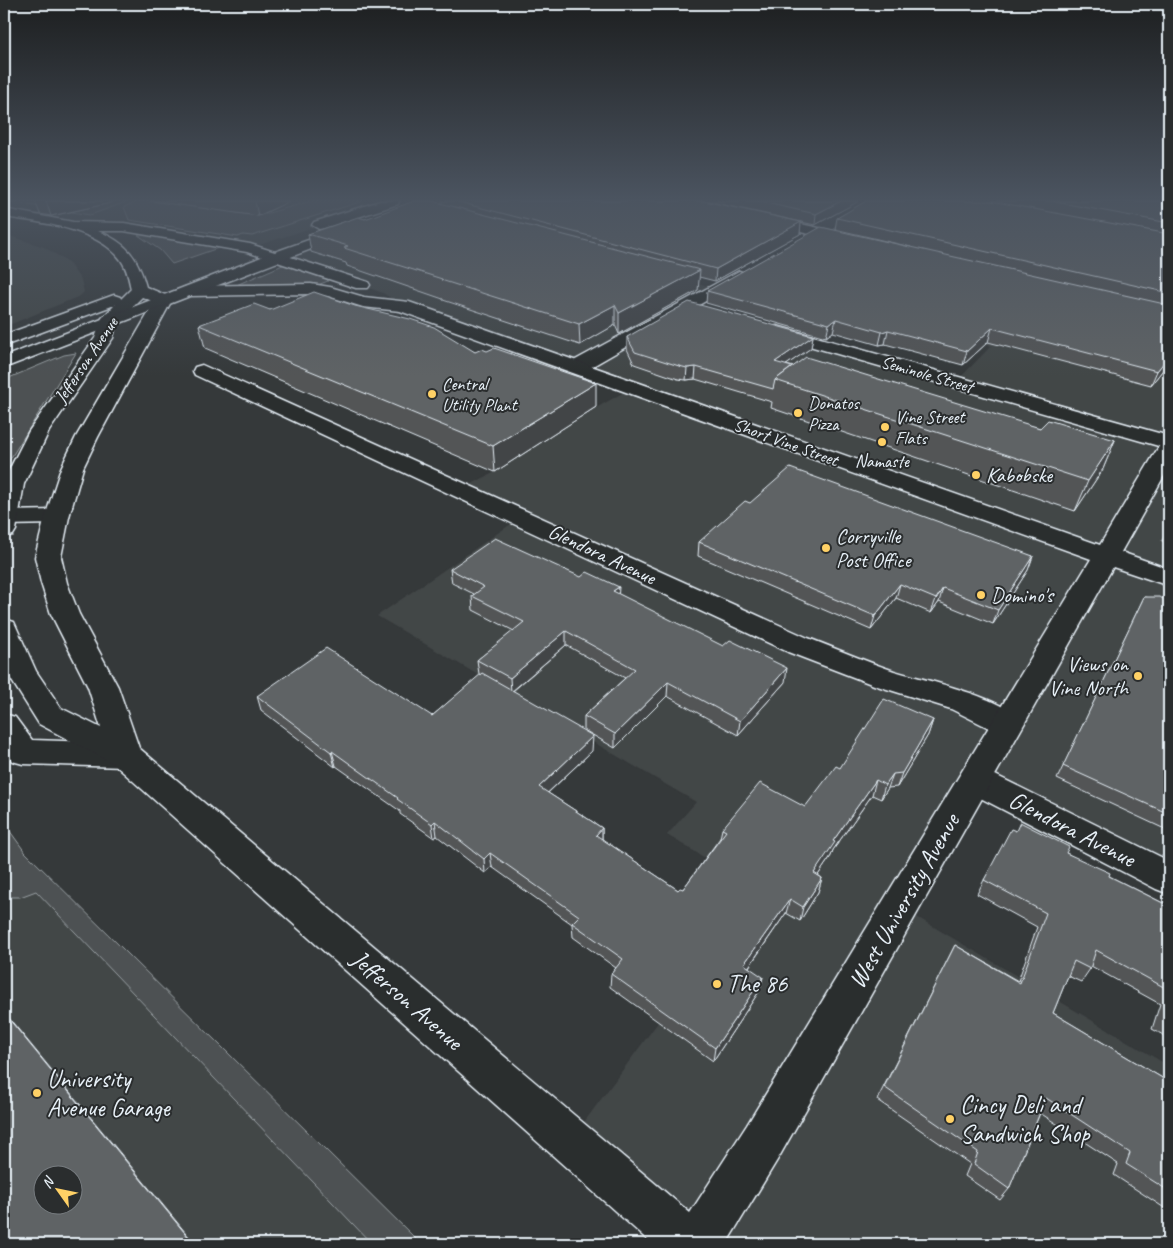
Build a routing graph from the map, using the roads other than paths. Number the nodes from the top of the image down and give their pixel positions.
1 (127, 259) edge
2 (268, 259) edge
3 (285, 259) edge
4 (750, 270) edge
5 (158, 283) dead end
6 (696, 283) edge
7 (716, 288) junction
8 (139, 290) junction
9 (189, 291) junction
10 (164, 300) junction
11 (685, 304) junction
12 (402, 306) junction
13 (714, 313) edge
14 (108, 322) junction
15 (761, 326) edge
16 (4, 342) edge
17 (4, 362) edge
18 (577, 367) junction
19 (202, 371) dead end
20 (1169, 443) edge
21 (1169, 448) edge
22 (57, 517) junction
23 (4, 522) edge
24 (1106, 556) junction
25 (1169, 578) edge
26 (4, 628) edge
27 (1008, 724) junction
28 (4, 725) edge
29 (125, 755) junction
30 (975, 780) junction
31 (1169, 878) edge
32 (690, 1244) edge
33 (698, 1244) edge

1 - 8 street
2 - 9 street
3 - 12 street, Short Vine Street
4 - 7 street
5 - 8 street
6 - 7 street
7 - 11 street
8 - 10 street
8 - 14 street, Jefferson Avenue
8 - 16 street
9 - 10 street
9 - 12 street, Short Vine Street
10 - 14 street
10 - 22 street, Jefferson Avenue
11 - 13 street
11 - 18 street
12 - 18 street, Short Vine Street
14 - 17 street
14 - 23 street, Jefferson Avenue
15 - 20 street, Seminole Street
18 - 24 street, Short Vine Street
19 - 27 street, Glendora Avenue
21 - 24 street, West University Avenue
22 - 23 street, Jefferson Avenue
22 - 29 street, Jefferson Avenue
24 - 25 street, Short Vine Street
24 - 27 street, West University Avenue
26 - 29 street, Jefferson Avenue
27 - 30 street, West University Avenue
28 - 29 street
29 - 32 street, Jefferson Avenue
30 - 31 street, Glendora Avenue
30 - 33 street, West University Avenue

